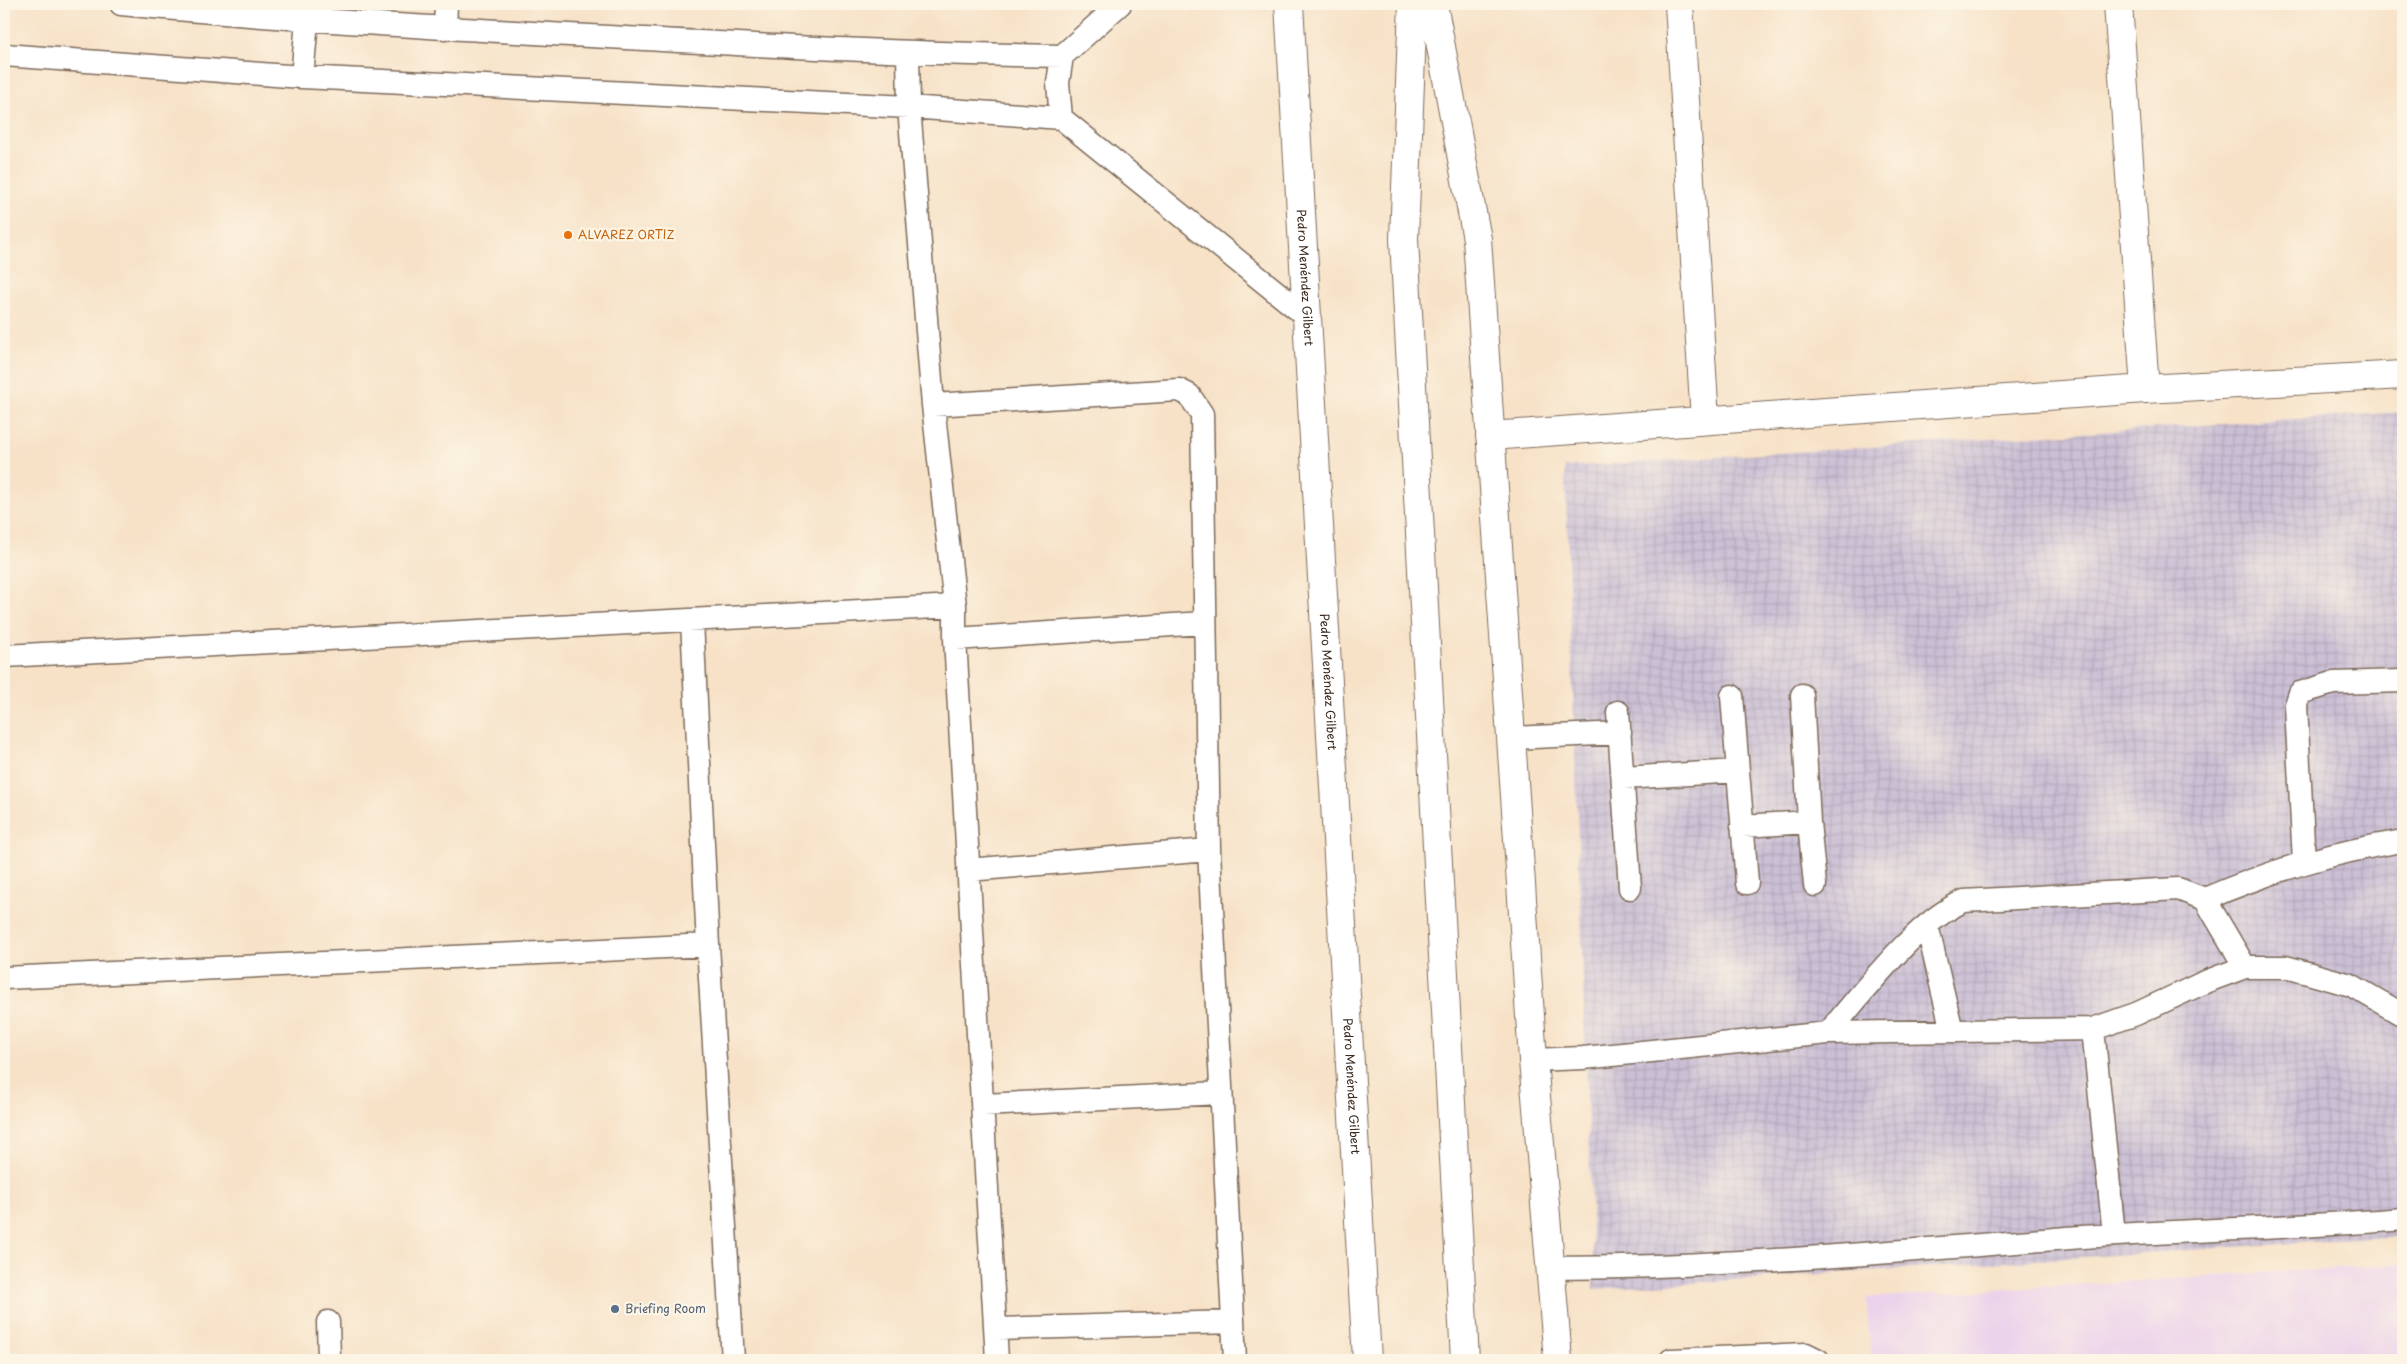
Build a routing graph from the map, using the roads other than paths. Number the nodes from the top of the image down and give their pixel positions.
1 (121, 4) edge
2 (446, 4) edge
3 (1120, 4) edge
4 (1289, 4) edge
5 (1413, 4) edge
6 (1433, 4) edge
7 (1679, 4) edge
8 (2118, 4) edge
9 (213, 8) edge
10 (307, 21) junction
11 (445, 29) junction
12 (908, 53) junction
13 (4, 54) edge
14 (1062, 56) junction
15 (302, 77) junction
16 (909, 107) junction
17 (1062, 118) junction
18 (1306, 316) junction
19 (2403, 376) edge
20 (2145, 390) junction
21 (933, 405) junction
22 (1705, 420) junction
23 (1490, 436) junction
24 (955, 606) junction
25 (692, 621) junction
26 (1204, 623) junction
27 (955, 639) junction
28 (4, 656) edge
29 (2403, 681) edge
30 (1802, 695) dead end
31 (1732, 696) dead end
32 (1511, 738) junction
33 (1738, 772) junction
34 (1623, 778) junction
35 (1810, 822) junction
36 (1742, 826) junction
37 (2403, 841) edge
38 (1209, 850) junction
39 (2304, 863) junction
40 (968, 870) junction
41 (1747, 882) dead end
42 (1815, 885) dead end
43 (1630, 888) dead end
44 (2205, 899) junction
45 (1927, 925) junction
46 (708, 946) junction
47 (2246, 967) junction
48 (4, 978) edge
49 (2403, 1015) edge
50 (2093, 1029) junction
51 (1952, 1031) junction
52 (1828, 1033) junction
53 (1533, 1060) junction
54 (1220, 1092) junction
55 (983, 1105) junction
56 (2403, 1219) edge
57 (2114, 1235) junction
58 (1550, 1268) junction
59 (328, 1322) dead end
60 (1232, 1322) junction
61 (996, 1330) junction
62 (1560, 1353) edge
63 (1725, 1359) edge
64 (328, 1360) edge
65 (734, 1360) edge
66 (997, 1360) edge
67 (1234, 1360) edge
68 (1367, 1360) edge
69 (1465, 1360) edge
70 (1671, 1360) edge
71 (1818, 1360) edge

1 - 9 lane
2 - 11 lane
3 - 14 lane
4 - 18 main road, Pedro Menéndez Gilbert
5 - 69 main road
6 - 23 main road
7 - 22 main road
8 - 20 main road
9 - 10 lane
10 - 11 lane
10 - 15 lane
11 - 12 lane
12 - 14 lane
12 - 16 lane
13 - 15 lane
14 - 17 lane
15 - 16 lane
16 - 17 lane
16 - 21 lane
17 - 18 lane
18 - 68 main road, Pedro Menéndez Gilbert
19 - 20 main road
20 - 22 main road
21 - 24 lane
21 - 26 lane
22 - 23 main road
23 - 32 main road
24 - 25 lane
24 - 27 lane
25 - 28 lane
25 - 46 lane
26 - 27 lane
26 - 38 lane
27 - 40 lane
29 - 39 lane
30 - 35 lane
31 - 33 lane
32 - 34 lane
32 - 53 main road
33 - 34 lane
33 - 36 lane
34 - 43 lane
35 - 36 lane
35 - 42 lane
36 - 41 lane
37 - 39 lane
38 - 40 lane
38 - 54 lane
39 - 44 lane
40 - 55 lane
44 - 45 lane
44 - 47 lane
45 - 51 lane
45 - 52 lane
46 - 48 lane
46 - 65 lane
47 - 49 lane
47 - 50 lane
50 - 51 lane
50 - 57 lane
51 - 52 lane
52 - 53 lane
53 - 58 main road
54 - 55 lane
54 - 60 lane
55 - 61 lane
56 - 57 lane
57 - 58 lane
58 - 62 main road
59 - 64 lane
60 - 61 lane
60 - 67 lane
61 - 66 lane
63 - 70 lane
63 - 71 lane

